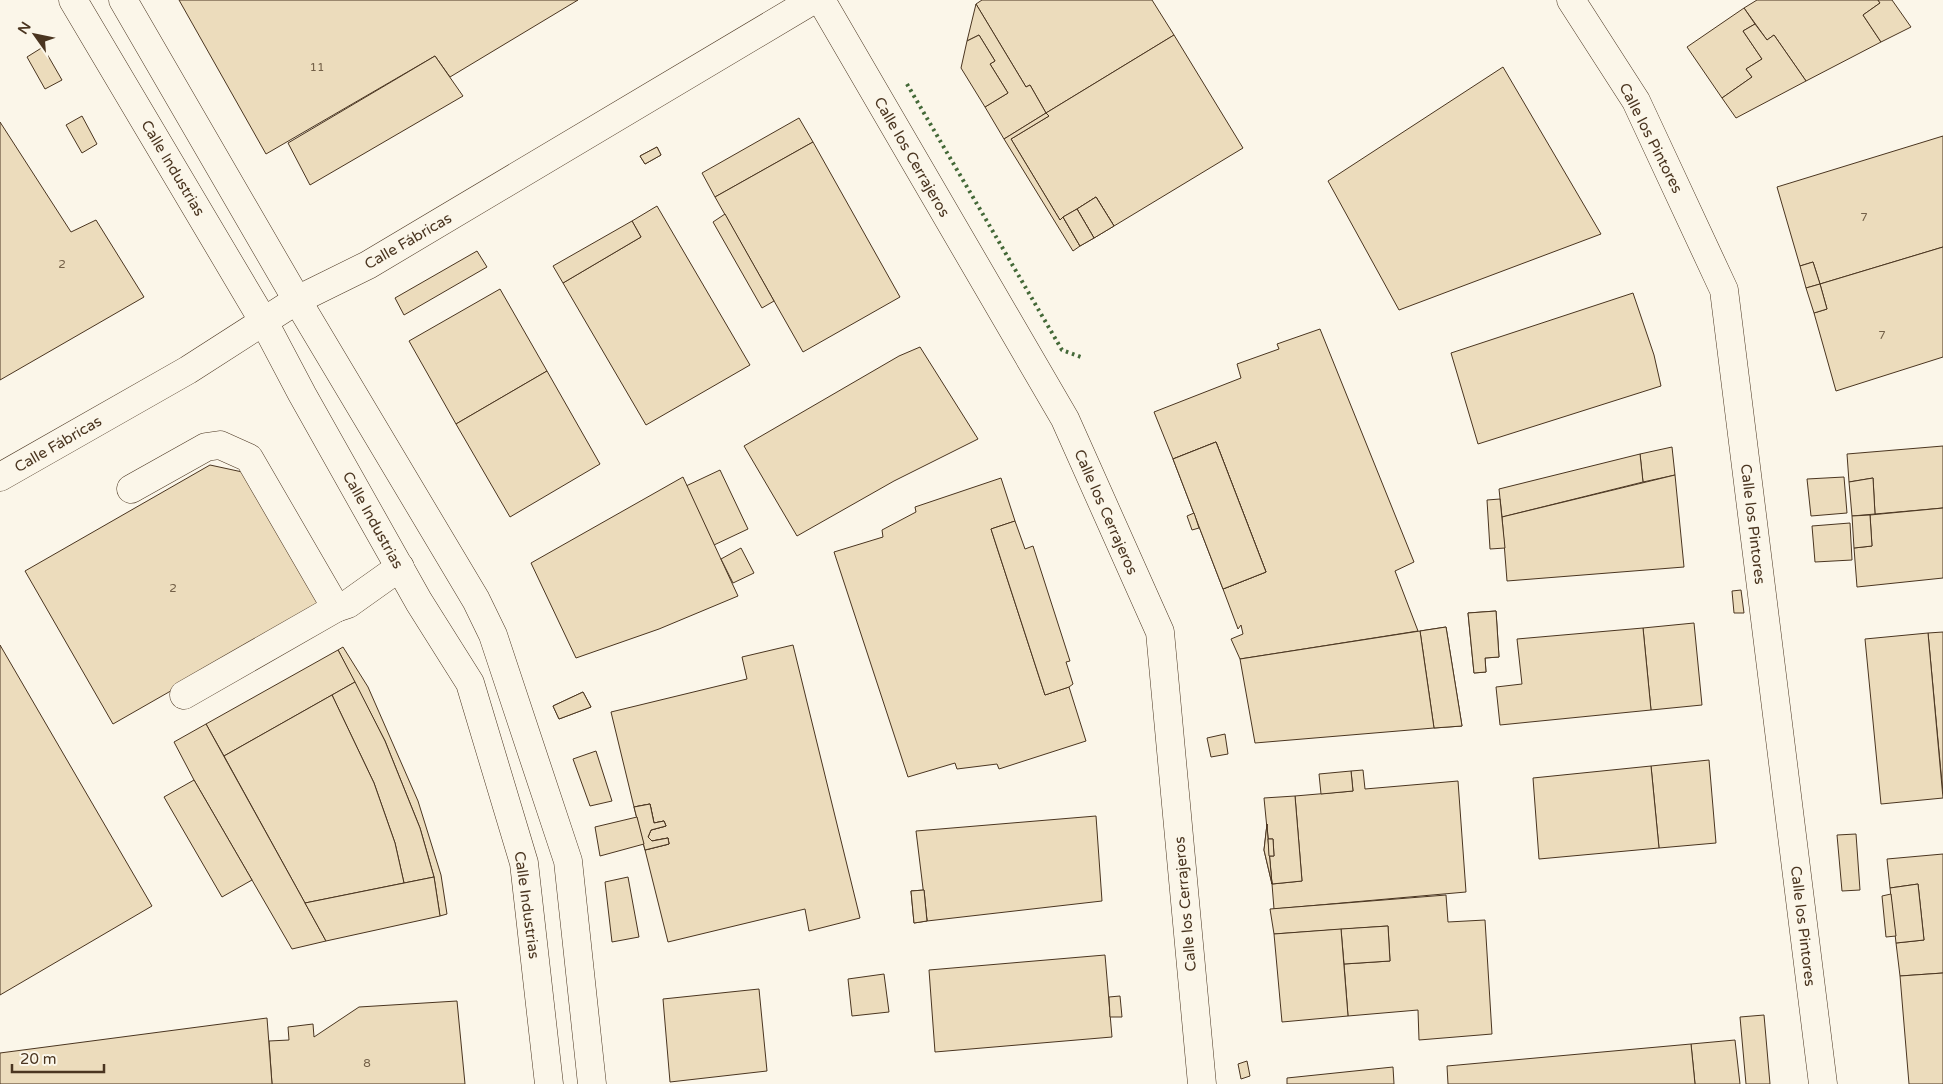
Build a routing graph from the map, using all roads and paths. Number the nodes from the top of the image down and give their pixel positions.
1 (73, 0) edge
2 (123, 0) edge
3 (813, 0) edge
4 (821, 0) edge
5 (1571, 0) edge
6 (297, 300) junction
7 (264, 322) junction
8 (0, 477) edge
9 (131, 489) dead end
10 (400, 567) junction
11 (336, 608) junction
12 (184, 696) dead end
13 (550, 1084) edge
14 (592, 1084) edge
15 (1202, 1084) edge
16 (1823, 1084) edge

1 - 7 street, Calle Industrias
2 - 6 street
3 - 6 street, Calle Fábricas
4 - 15 street, Calle los Cerrajeros
5 - 16 street, Calle los Pintores
6 - 7 street, Calle Fábricas
6 - 14 street
7 - 8 street, Calle Fábricas
7 - 10 street, Calle Industrias
9 - 11 street
10 - 11 street
10 - 13 street, Calle Industrias
11 - 12 street

